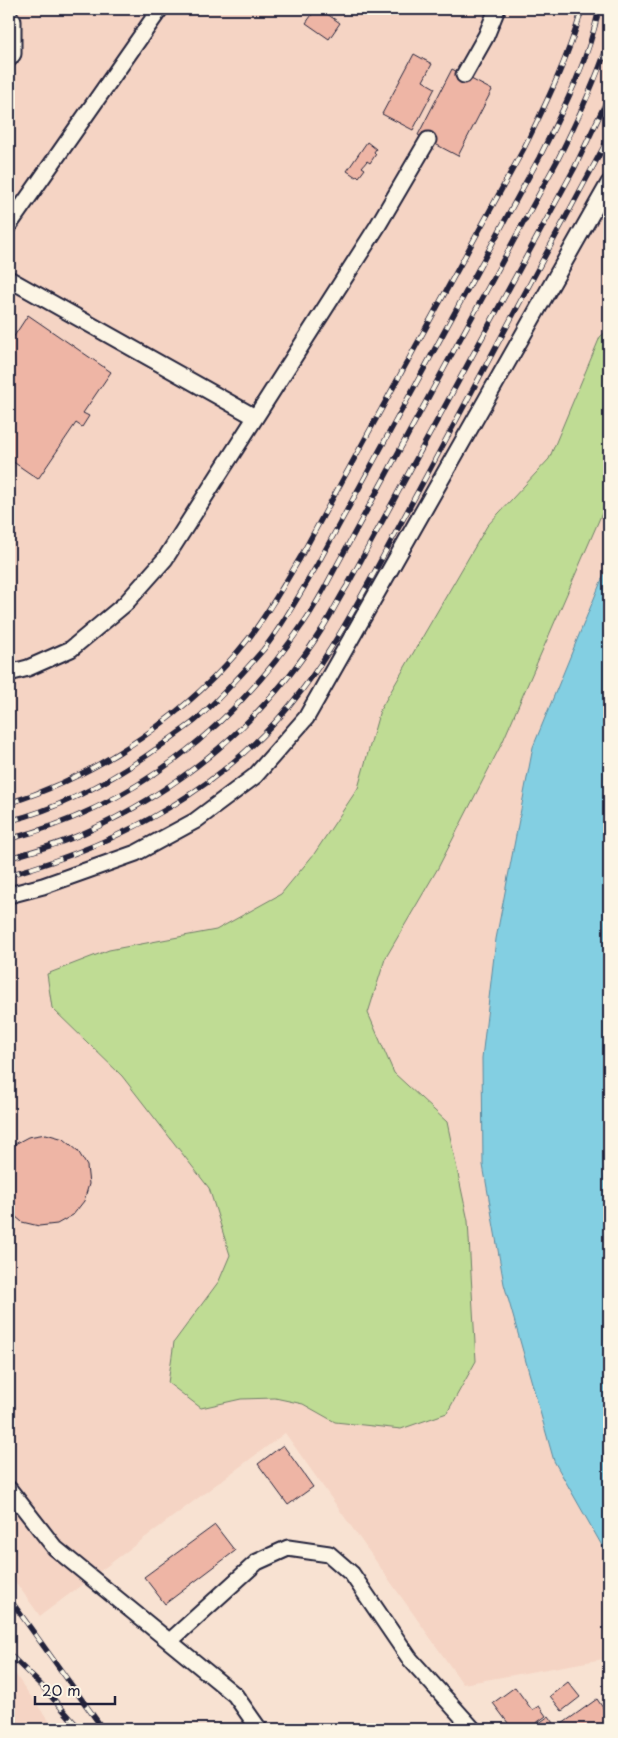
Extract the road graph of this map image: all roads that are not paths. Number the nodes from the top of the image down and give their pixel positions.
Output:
1 (160, 9) edge
2 (497, 9) edge
3 (9, 16) edge
4 (9, 59) edge
5 (464, 75) dead end
6 (428, 140) dead end
7 (609, 183) edge
8 (9, 225) edge
9 (9, 279) edge
10 (255, 417) junction
11 (9, 673) edge
12 (9, 895) edge
13 (9, 1489) edge
14 (170, 1641) junction
15 (259, 1729) edge
16 (473, 1729) edge

1 - 8 lane
2 - 5 lane
3 - 4 lane
6 - 10 lane
7 - 12 lane
9 - 10 lane
10 - 11 lane
13 - 14 lane
14 - 15 lane
14 - 16 lane

